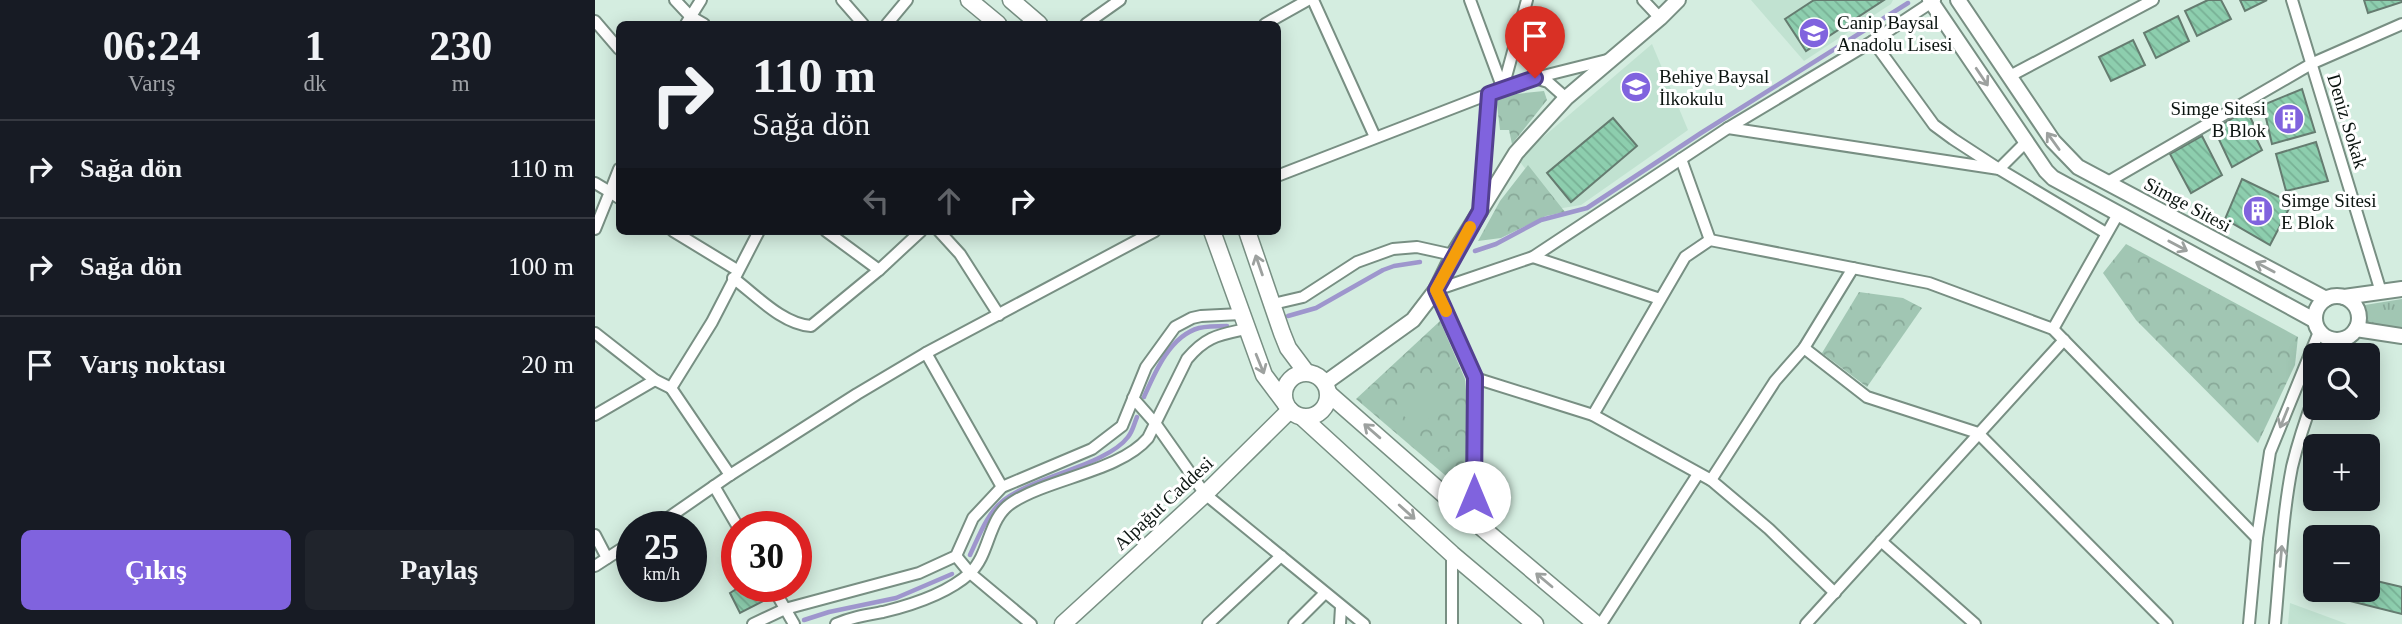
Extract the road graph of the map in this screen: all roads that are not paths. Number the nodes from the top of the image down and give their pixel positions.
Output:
1 (675, 0) edge
2 (701, 0) edge
3 (842, 0) edge
4 (907, 0) edge
5 (969, 0) edge
6 (1011, 0) edge
7 (1120, 0) edge
8 (1310, 0) edge
9 (1470, 0) edge
10 (1527, 0) edge
11 (1643, 0) edge
12 (1678, 0) edge
13 (1958, 0) edge
14 (2153, 0) edge
15 (2292, 0) edge
16 (1932, 1) edge
17 (1660, 18) junction
18 (688, 20) edge
19 (595, 21) edge
20 (860, 21) edge
21 (890, 21) edge
22 (994, 21) edge
23 (1036, 21) edge
24 (1090, 21) edge
25 (1271, 21) edge
26 (2402, 24) edge
27 (1874, 41) junction
28 (616, 46) edge
29 (1612, 59) junction
30 (2313, 64) junction
31 (2010, 76) junction
32 (1535, 78) junction
33 (1503, 89) junction
34 (1489, 94) junction
35 (1566, 98) junction
36 (1728, 128) junction
37 (1374, 138) junction
38 (2026, 142) junction
39 (1681, 159) junction
40 (1999, 169) junction
41 (1281, 174) edge
42 (595, 183) edge
43 (2106, 183) junction
44 (615, 195) edge
45 (1480, 211) junction
46 (2118, 214) junction
47 (595, 229) edge
48 (2106, 233) junction
49 (679, 235) edge
50 (757, 235) edge
51 (831, 235) edge
52 (917, 235) edge
53 (943, 235) edge
54 (1148, 235) edge
55 (1213, 235) edge
56 (1248, 235) edge
57 (1710, 240) junction
58 (1454, 255) junction
59 (1533, 257) junction
60 (1853, 268) junction
61 (879, 270) junction
62 (735, 274) junction
63 (2402, 289) edge
64 (1436, 290) junction
65 (2381, 292) junction
66 (2344, 297) junction
67 (1660, 299) junction
68 (2326, 299) junction
69 (1273, 304) junction
70 (999, 315) junction
71 (1244, 322) junction
72 (2317, 326) junction
73 (2053, 329) junction
74 (2356, 329) junction
75 (595, 333) edge
76 (2402, 336) edge
77 (2064, 340) junction
78 (2335, 341) joint
79 (1804, 348) junction
80 (926, 353) junction
81 (1306, 372) junction
82 (1475, 377) junction
83 (655, 380) junction
84 (671, 388) junction
85 (1327, 388) junction
86 (1133, 398) junction
87 (1292, 410) junction
88 (595, 415) edge
89 (1593, 415) junction
90 (2305, 420) edge
91 (1155, 423) junction
92 (1978, 433) junction
93 (1698, 474) junction
94 (730, 475) junction
95 (1711, 480) junction
96 (714, 486) junction
97 (1002, 487) junction
98 (1205, 494) junction
99 (678, 511) edge
100 (729, 511) edge
101 (1474, 521) junction
102 (595, 536) edge
103 (2257, 538) junction
104 (1881, 541) junction
105 (616, 552) edge
106 (1452, 554) junction
107 (956, 556) junction
108 (1281, 556) junction
109 (607, 558) junction
110 (595, 566) edge
111 (970, 573) junction
112 (1325, 593) junction
113 (1835, 593) junction
114 (781, 602) edge
115 (1341, 607) junction
116 (785, 609) junction
117 (753, 624) edge
118 (794, 624) edge
119 (836, 624) edge
120 (1031, 624) edge
121 (1063, 624) edge
122 (1208, 624) edge
123 (1294, 624) edge
124 (1340, 624) edge
125 (1364, 624) edge
126 (1452, 624) edge
127 (1535, 624) edge
128 (1596, 624) edge
129 (1601, 624) edge
130 (1806, 624) edge
131 (1975, 624) edge
132 (2167, 624) edge
133 (2249, 624) edge
134 (2274, 624) edge

1 - 18 street
2 - 18 street
3 - 20 street
4 - 21 street
5 - 22 main road
6 - 23 main road
7 - 24 street
8 - 25 street
8 - 37 street
9 - 33 street
10 - 33 street
11 - 17 street
12 - 17 main road
13 - 31 main road, Simge Sitesi
14 - 31 street
15 - 30 street, Deniz Sokak
16 - 27 street
16 -> 38 main road
17 - 29 main road
19 - 28 street
26 - 30 street
27 - 36 street
27 - 40 street
29 - 32 street
29 - 35 main road
30 - 43 street
30 - 65 street, Deniz Sokak
43 -> 31 main road, Simge Sitesi
32 - 33 street
32 - 35 street
33 - 34 street
34 - 37 street
34 - 45 street
35 - 45 main road
36 - 39 street
36 - 40 street
37 - 41 street
38 - 40 street
38 - 46 main road
39 - 57 street
39 - 59 street
40 - 48 street
42 - 44 street
68 -> 43 main road, Simge Sitesi
44 - 47 street
45 - 58 main road
46 - 48 street
46 -> 72 main road
48 - 73 street
49 - 62 street
50 - 62 street
51 - 61 street
52 - 61 street
53 - 70 street
54 - 70 street
55 - 71 main road
69 -> 56 main road
57 - 60 street
57 - 67 street
58 - 64 main road
58 - 69 street
59 - 64 street
59 - 67 street
60 - 73 street
60 - 79 street
61 - 62 street
62 - 84 street
63 - 65 main road
64 - 82 street
64 - 85 main road
65 - 66 main road
66 - 68 main road
66 - 74 main road
67 - 89 street
68 - 72 main road
69 - 81 main road
70 - 80 street
71 - 86 street
71 -> 87 main road
71 - 91 street
72 - 78 main road
72 -> 103 street
73 - 77 street
74 - 76 main road
74 - 78 main road
75 - 83 street
77 - 92 street
77 - 103 street
79 - 92 street
79 - 95 street
80 - 94 street
80 - 97 street
81 - 85 main road
81 - 87 main road
82 - 89 street
82 - 101 street
83 - 84 street
83 - 88 street
84 - 94 street
85 - 87 main road
101 -> 85 main road
86 - 91 street
86 - 97 street
87 - 98 main road, Alpağut Caddesi
87 -> 106 main road
89 - 93 street
134 -> 90 street
91 - 98 street
91 - 111 street
92 - 104 street
92 - 132 street
93 - 95 street
93 - 129 street
94 - 96 street
95 - 113 street
96 - 99 street
96 - 100 street
97 - 107 street
98 - 108 street
98 - 121 main road, Alpağut Caddesi
128 -> 101 main road
102 - 109 street
103 - 133 street
104 - 113 street
104 - 131 street
105 - 109 street
106 - 126 street
106 - 127 main road
107 - 111 street
107 - 116 street
108 - 112 street
108 - 122 street
109 - 110 street
111 - 119 street
111 - 120 street
112 - 115 street
112 - 123 street
113 - 130 street
114 - 116 street
115 - 124 street
115 - 125 street
116 - 117 street
116 - 118 street

